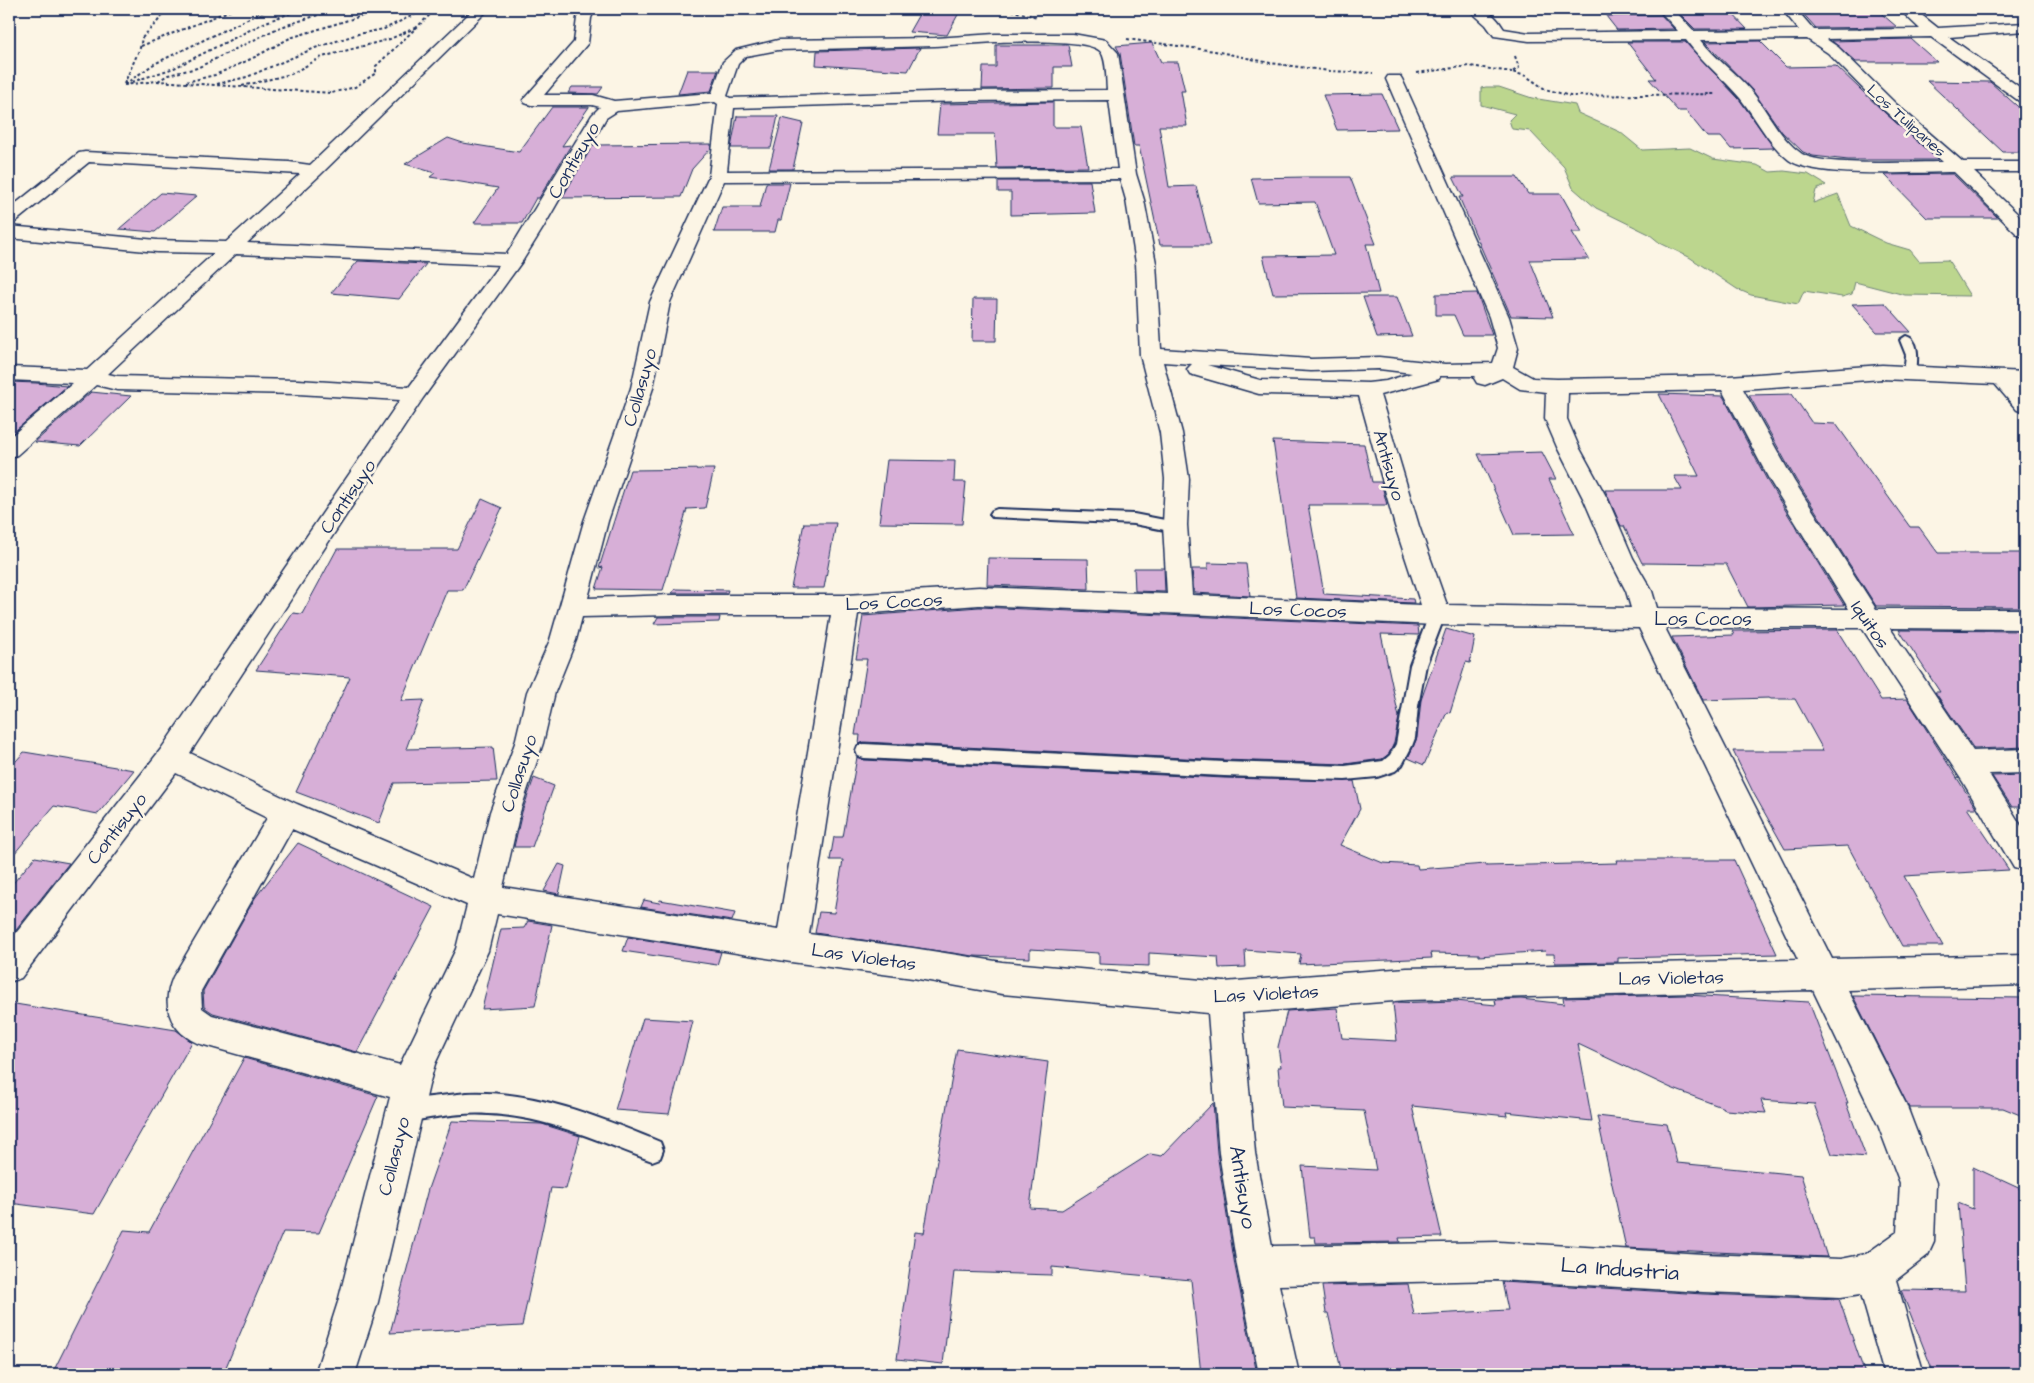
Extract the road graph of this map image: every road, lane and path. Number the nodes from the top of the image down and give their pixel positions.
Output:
1 (169, 9) edge
2 (234, 9) edge
3 (268, 9) edge
4 (302, 9) edge
5 (336, 9) edge
6 (357, 9) edge
7 (384, 9) edge
8 (426, 9) edge
9 (436, 9) edge
10 (482, 9) edge
11 (588, 9) edge
12 (1006, 9) edge
13 (1475, 9) edge
14 (1665, 9) edge
15 (1789, 9) edge
16 (1906, 9) edge
17 (327, 12) junction
18 (1037, 17) dead end
19 (418, 26) junction
20 (2025, 27) edge
21 (1499, 33) junction
22 (1934, 33) junction
23 (1810, 34) junction
24 (1690, 35) junction
25 (1125, 39) dead end
26 (141, 46) junction
27 (1512, 72) junction
28 (1376, 73) dead end
29 (1415, 73) dead end
30 (1394, 79) dead end
31 (157, 81) junction
32 (183, 83) junction
33 (124, 85) junction
34 (211, 85) junction
35 (236, 87) junction
36 (1745, 94) junction
37 (1116, 95) junction
38 (2025, 98) edge
39 (722, 100) junction
40 (613, 106) junction
41 (1959, 167) junction
42 (2025, 167) edge
43 (314, 172) junction
44 (1127, 174) junction
45 (718, 176) junction
46 (9, 218) edge
47 (2025, 231) edge
48 (9, 232) edge
49 (231, 248) junction
50 (513, 260) junction
51 (1906, 340) dead end
52 (1151, 355) junction
53 (1502, 369) junction
54 (1444, 370) junction
55 (9, 373) edge
56 (1910, 374) junction
57 (92, 377) junction
58 (2002, 379) junction
59 (2025, 379) edge
60 (1403, 382) junction
61 (1729, 383) junction
62 (1557, 386) junction
63 (1368, 390) junction
64 (415, 394) junction
65 (2025, 405) edge
66 (9, 450) edge
67 (997, 514) dead end
68 (1175, 527) junction
69 (846, 605) junction
70 (1180, 605) junction
71 (572, 608) junction
72 (1437, 615) junction
73 (1647, 618) junction
74 (1867, 618) junction
75 (2025, 619) edge
76 (864, 751) dead end
77 (171, 757) junction
78 (2025, 761) edge
79 (1966, 763) junction
80 (286, 813) junction
81 (2025, 858) edge
82 (484, 898) junction
83 (791, 947) junction
84 (9, 967) edge
85 (2025, 970) edge
86 (1823, 974) junction
87 (1224, 998) junction
88 (408, 1098) junction
89 (652, 1150) dead end
90 (1256, 1266) junction
91 (1874, 1272) junction
92 (335, 1374) edge
93 (1279, 1374) edge
94 (1904, 1374) edge

1 - 26 path
2 - 26 path
3 - 33 path
4 - 33 path
5 - 17 path
6 - 17 path
7 - 32 path
8 - 34 path
9 - 19 path
10 - 43 street
11 - 40 street
12 - 18 path
13 - 21 street
14 - 24 street
15 - 23 street, Los Tulipanes
16 - 22 street
17 - 31 path
19 - 35 path
19 - 35 path
20 - 22 street
21 - 24 street
21 - 27 path
22 - 23 street
22 - 38 street
23 - 24 street
23 - 41 street, Los Tulipanes
24 - 36 street
25 - 28 path
26 - 33 path
27 - 29 path
27 - 36 path
30 - 53 street
31 - 32 path
31 - 33 path
32 - 34 path
34 - 35 path
36 - 41 street
37 - 39 street, Contisuyo
37 - 39 street, Collasuyo
37 - 44 street, Collasuyo
39 - 40 street, Contisuyo
39 - 45 street, Collasuyo
40 - 50 street, Contisuyo
41 - 42 street
41 - 47 street, Los Tulipanes
43 - 46 street
43 - 49 street
44 - 45 street
44 - 52 street, Collasuyo
45 - 71 street, Collasuyo
48 - 49 street
49 - 50 street
49 - 57 street
50 - 64 street, Contisuyo
51 - 56 lane
52 - 54 street
52 - 63 street
52 - 68 street, Collasuyo
53 - 54 street
53 - 60 street
53 - 62 street
54 - 60 street
55 - 57 street
56 - 58 street
56 - 61 street
57 - 64 street
57 - 66 street
58 - 59 street
58 - 65 street
60 - 63 street
61 - 62 street
61 - 74 street, Iquitos
62 - 73 street
63 - 72 street, Antisuyo
64 - 77 street, Contisuyo
67 - 68 lane
68 - 70 street, Collasuyo
69 - 70 street, Los Cocos
69 - 71 street, Los Cocos
69 - 83 street
70 - 72 street, Los Cocos
71 - 82 street, Collasuyo
72 - 73 street, Los Cocos
72 - 76 lane
73 - 74 street, Los Cocos
73 - 86 street
74 - 75 street, Los Cocos
74 - 79 street, Iquitos
77 - 80 street, Las Violetas
77 - 84 street, Contisuyo
78 - 79 street
79 - 81 street, Iquitos
80 - 82 street, Las Violetas
80 - 88 street
82 - 83 street, Las Violetas
82 - 88 street, Collasuyo
83 - 87 street, Las Violetas
85 - 86 street, Las Violetas
86 - 87 street, Las Violetas
86 - 91 street, La Industria
87 - 90 street, Antisuyo
88 - 89 lane
88 - 92 street, Collasuyo
90 - 91 street, La Industria
90 - 93 street, Antisuyo
91 - 94 street

